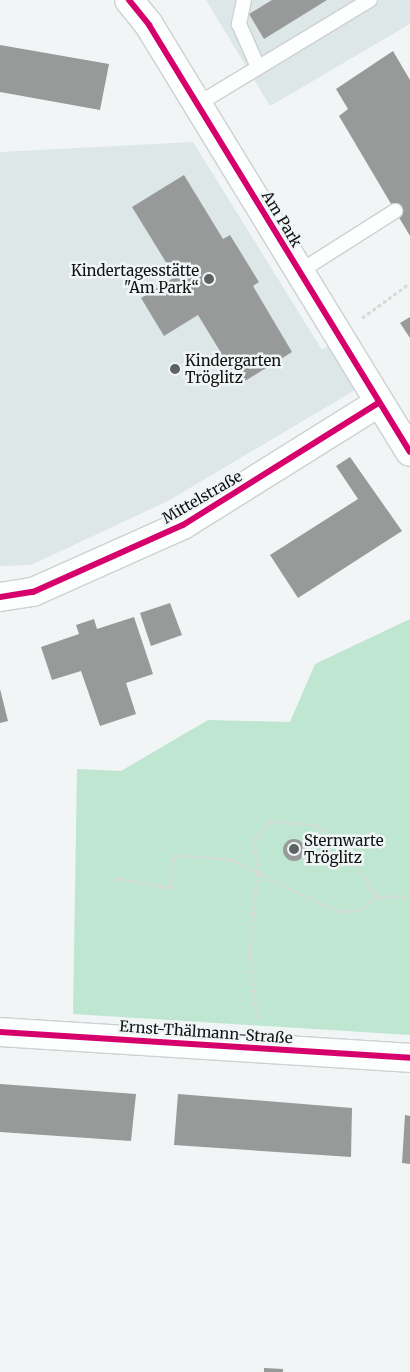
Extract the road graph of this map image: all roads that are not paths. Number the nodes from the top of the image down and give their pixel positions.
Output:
1 (129, 0) edge
2 (244, 0) edge
3 (370, 0) edge
4 (258, 67) junction
5 (198, 104) junction
6 (395, 212) dead end
7 (299, 272) junction
8 (378, 403) junction
9 (410, 452) edge
10 (0, 598) edge
11 (0, 1032) edge
12 (410, 1058) edge

1 - 5 street, Am Park
2 - 4 lane
3 - 4 lane
4 - 5 lane
5 - 7 street, Am Park
6 - 7 lane
7 - 8 street, Am Park
8 - 9 street, Am Park
8 - 10 street, Mittelstraße
11 - 12 street, Ernst-Thälmann-Straße

